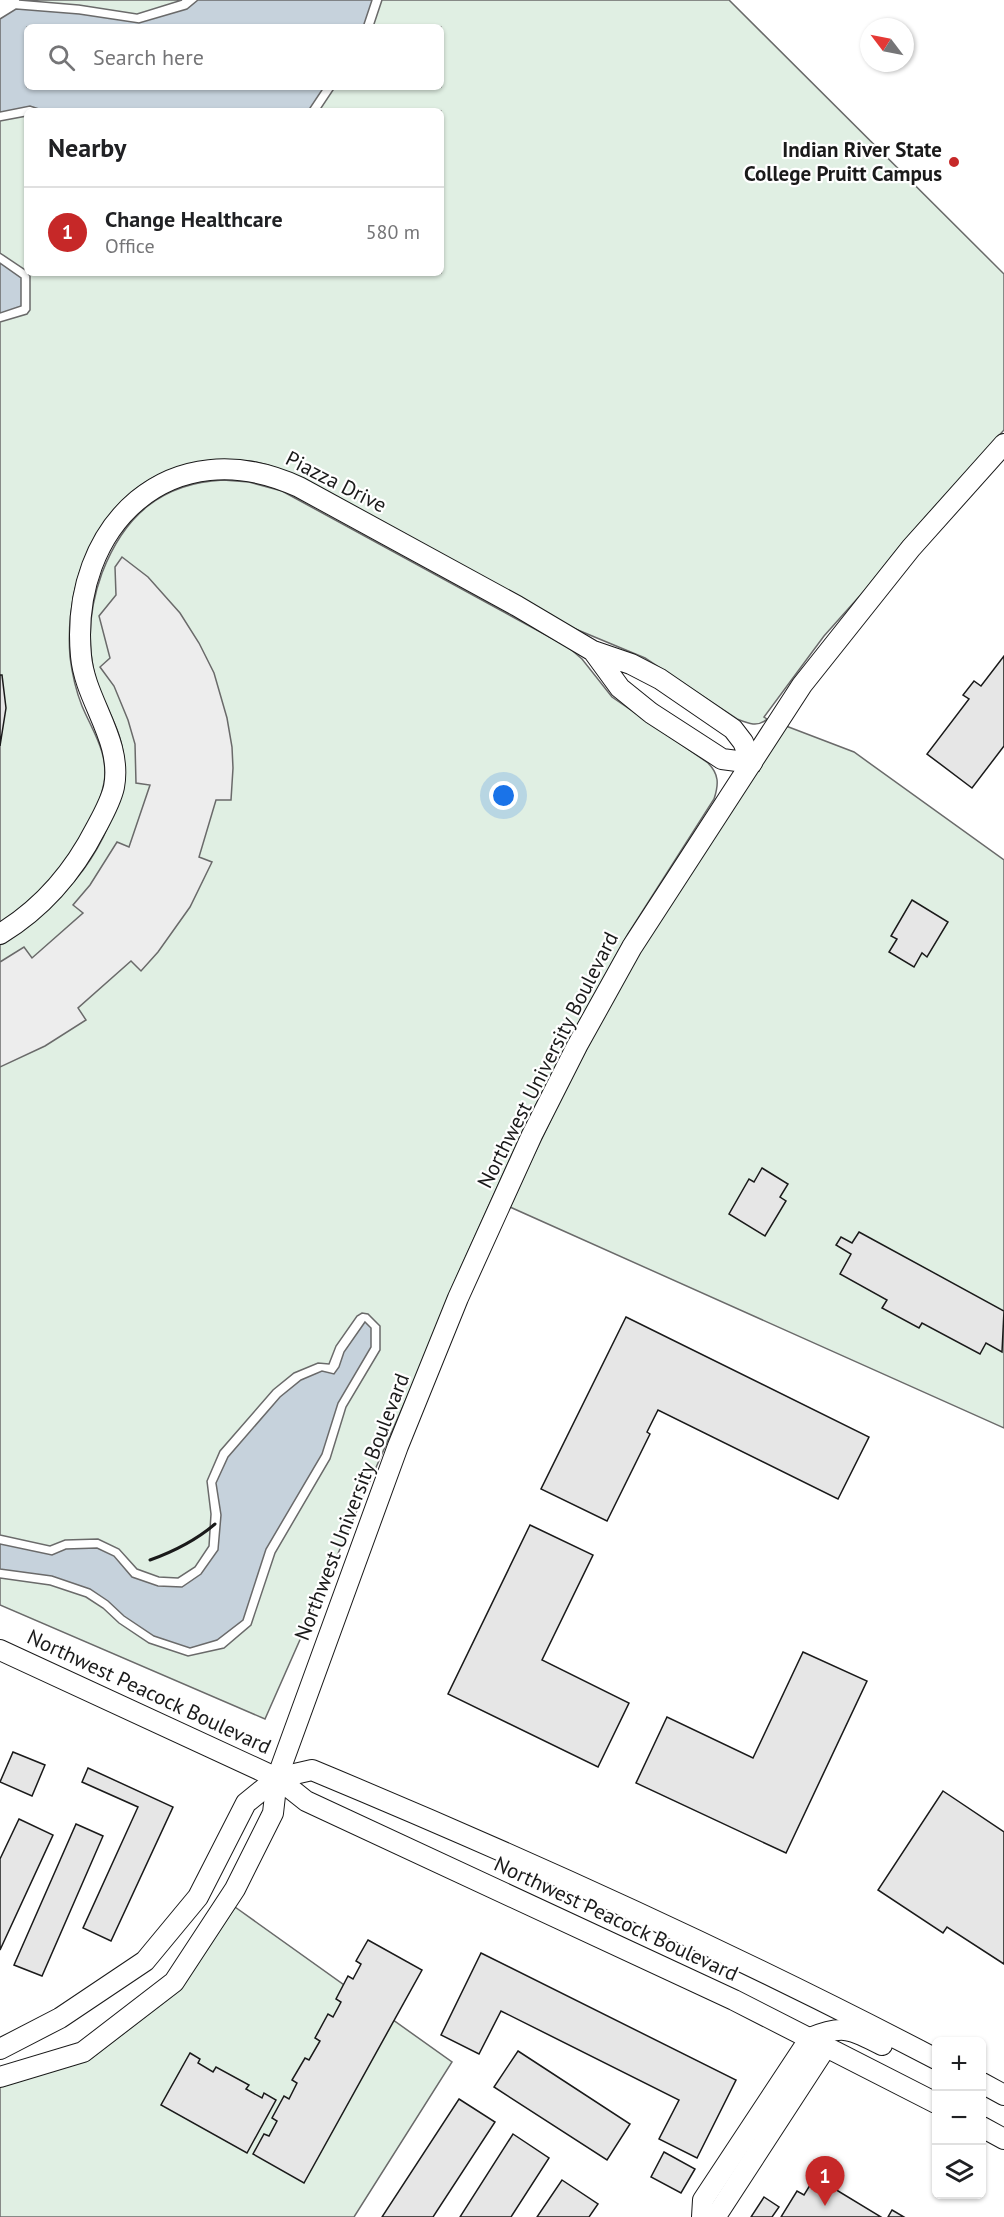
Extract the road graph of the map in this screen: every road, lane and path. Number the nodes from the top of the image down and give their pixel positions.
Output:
1 (1004, 444) edge
2 (593, 651) junction
3 (752, 763) junction
4 (0, 934) edge
5 (0, 1650) edge
6 (277, 1778) junction
7 (818, 2042) junction
8 (0, 2049) edge
9 (932, 2057) edge
10 (932, 2071) edge
11 (0, 2077) edge
12 (932, 2101) edge
13 (986, 2130) edge
14 (1004, 2139) edge
15 (702, 2217) edge
16 (712, 2217) edge

1 - 3 street, Northwest University Boulevard
2 - 3 street, Piazza Drive
2 - 3 street, Piazza Drive
2 - 4 street, Piazza Drive
3 - 6 street, Northwest University Boulevard
5 - 6 street, Northwest Peacock Boulevard
6 - 7 street, Northwest Peacock Boulevard
6 - 8 street
6 - 9 street, Northwest Peacock Boulevard
6 - 11 street, Northwest University Boulevard
7 - 10 street
7 - 12 street, Northwest Peacock Boulevard
7 - 15 street
7 - 16 street
13 - 14 street

